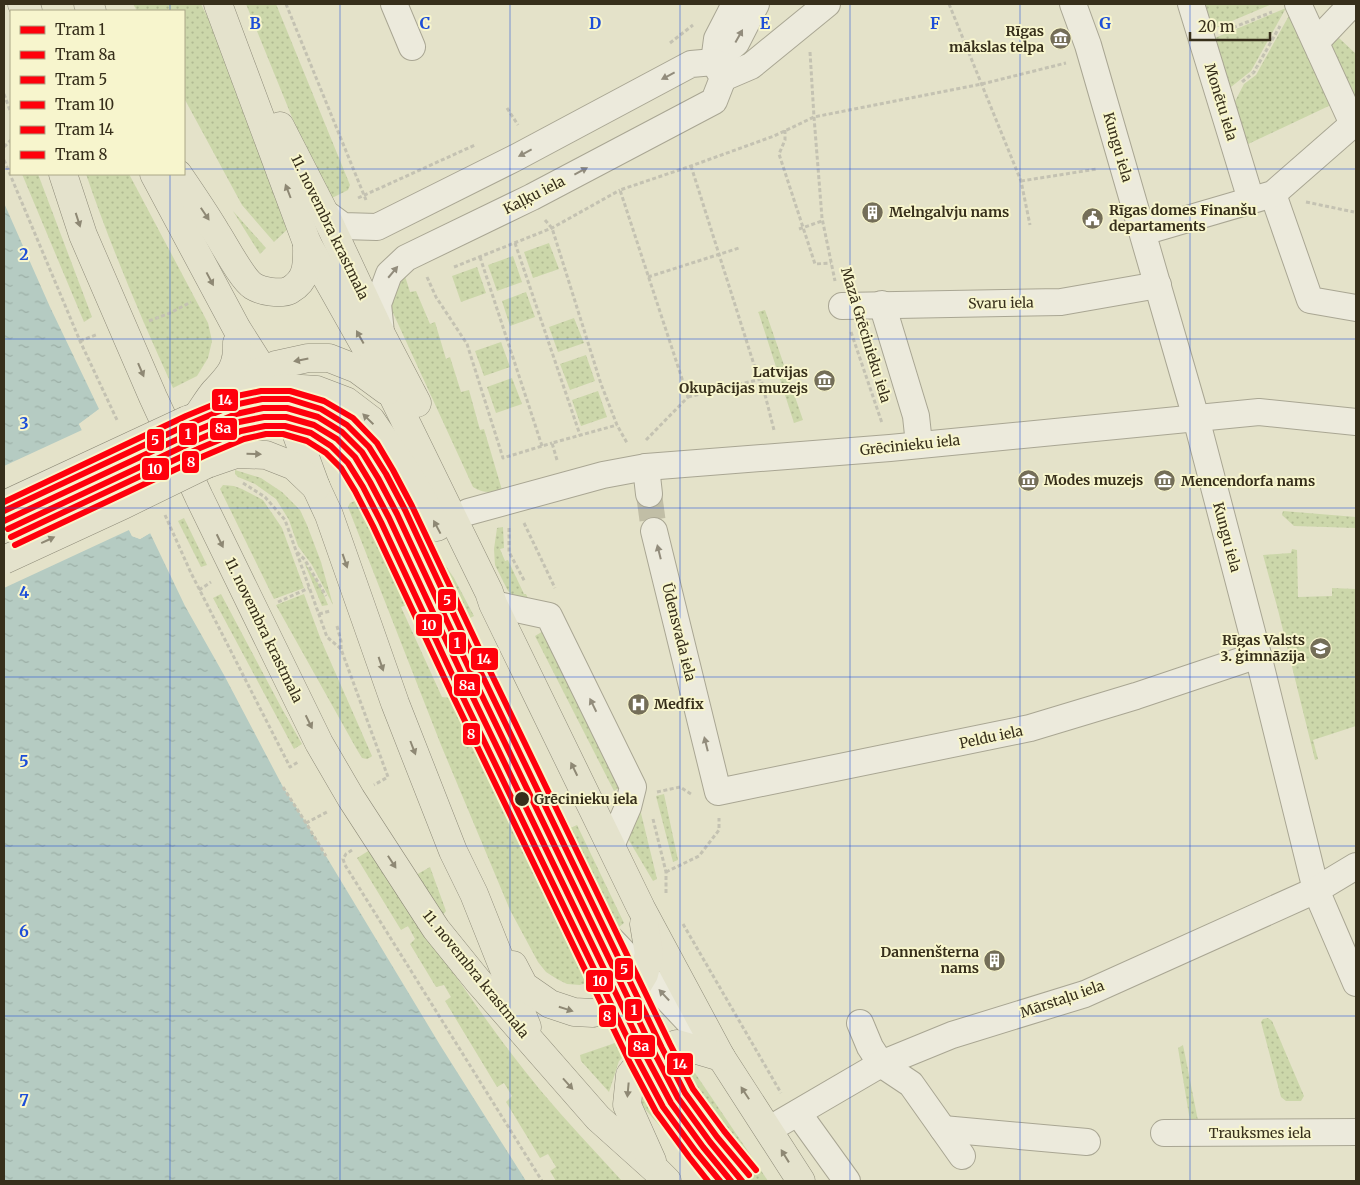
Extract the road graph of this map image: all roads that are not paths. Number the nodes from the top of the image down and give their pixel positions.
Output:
1 (218, 4) edge
2 (394, 4) edge
3 (735, 4) edge
4 (756, 4) edge
5 (1073, 4) edge
6 (1191, 4) edge
7 (1352, 4) edge
8 (818, 11) edge
9 (1286, 12) edge
10 (1316, 42) junction
11 (412, 47) dead end
12 (719, 70) junction
13 (63, 175) edge
14 (155, 175) edge
15 (179, 175) edge
16 (1262, 197) junction
17 (324, 212) junction
18 (1143, 232) junction
19 (307, 243) junction
20 (1158, 285) junction
21 (882, 304) junction
22 (842, 306) road end
23 (1356, 308) edge
24 (237, 329) junction
25 (381, 334) junction
26 (269, 380) junction
27 (214, 393) junction
28 (392, 394) junction
29 (290, 416) junction
30 (192, 418) junction
31 (1196, 418) junction
32 (1356, 422) edge
33 (919, 444) junction
34 (640, 461) junction
35 (316, 487) junction
36 (650, 494) tunnel mouth
37 (4, 505) edge
38 (468, 512) junction
39 (654, 531) tunnel mouth
40 (4, 560) edge
41 (491, 598) junction
42 (1258, 655) junction
43 (718, 792) joint
44 (611, 846) junction
45 (1356, 866) edge
46 (1316, 890) junction
47 (474, 894) junction
48 (641, 908) junction
49 (644, 974) junction
50 (1356, 983) edge
51 (860, 1023) dead end
52 (535, 1047) junction
53 (721, 1057) junction
54 (881, 1064) junction
55 (798, 1113) junction
56 (943, 1129) junction
57 (768, 1130) junction
58 (1356, 1132) edge
59 (1164, 1133) dead end
60 (1087, 1142) dead end
61 (962, 1156) dead end
62 (662, 1176) edge
63 (801, 1181) edge
64 (847, 1181) edge

1 - 17 main road, 11. novembra krastmala
19 -> 1 main road, 11. novembra krastmala
2 - 11 street
3 - 12 street
12 -> 4 street
5 - 18 street, Kungu iela
6 - 16 street, Monētu iela
7 - 10 street
8 - 12 street
9 - 10 street
10 - 16 street
12 -> 17 street
25 -> 12 street, Kaļķu iela
13 -> 52 main road, 11. novembra krastmala
14 -> 24 main road, 11. novembra krastmala
15 -> 19 main road
16 - 18 street
16 - 23 street, Monētu iela
17 - 25 main road, 11. novembra krastmala
18 - 20 street, Kungu iela
28 -> 19 main road, 11. novembra krastmala
20 - 21 street, Svaru iela
20 - 31 street, Kungu iela
21 - 22 street, Svaru iela
21 - 33 street
24 - 26 main road, 11. novembra krastmala
24 - 27 main road, 11. novembra krastmala
25 - 38 main road, 11. novembra krastmala
26 - 27 main road
28 -> 26 main road
26 - 29 main road, 11. novembra krastmala
26 - 30 main road, 11. novembra krastmala
41 -> 26 main road, 11. novembra krastmala
27 - 30 main road, 11. novembra krastmala
28 - 41 main road, 11. novembra krastmala
29 - 30 street
29 - 35 main road, 11. novembra krastmala
29 - 49 street
30 - 37 main road, bridge
31 - 32 street, Grēcinieku iela
31 - 33 street, Grēcinieku iela
31 - 42 street, Kungu iela
33 - 34 street, Grēcinieku iela
34 - 36 street
34 - 38 street, Grēcinieku iela
40 -> 35 main road, 11. novembra krastmala, bridge
35 -> 47 main road, 11. novembra krastmala
38 - 41 main road, 11. novembra krastmala
43 -> 39 street, Ūdensvada iela
44 -> 41 main road, 11. novembra krastmala
44 -> 41 street
42 - 43 street, Peldu iela
42 - 46 street, Kungu iela
44 - 48 main road, 11. novembra krastmala
45 - 46 street, Mārstaļu iela
46 - 50 street, Kungu iela
46 - 54 street, Mārstaļu iela
47 -> 49 main road
47 - 52 main road, 11. novembra krastmala
48 - 49 main road
48 - 53 main road, 11. novembra krastmala
53 -> 49 street
51 - 54 street
52 -> 62 main road, 11. novembra krastmala
57 -> 53 main road, 11. novembra krastmala
53 -> 62 main road
54 - 55 street, Mārstaļu iela
54 - 56 street
55 - 57 street, Mārstaļu iela
55 - 64 street
56 - 60 street
56 - 61 street
63 -> 57 main road, 11. novembra krastmala
58 - 59 street, Trauksmes iela

